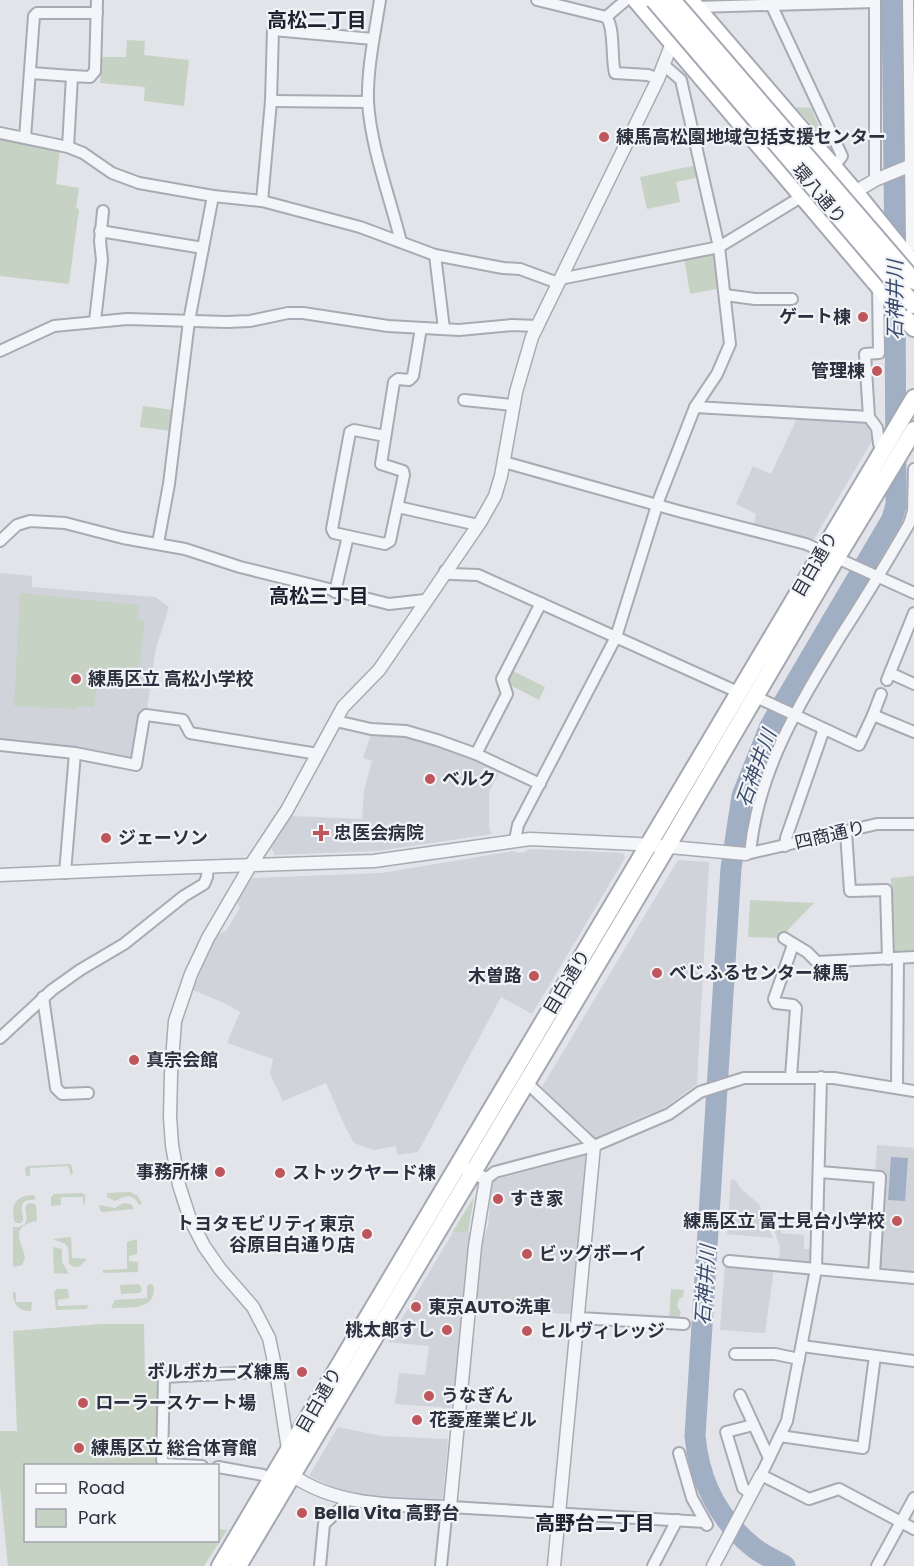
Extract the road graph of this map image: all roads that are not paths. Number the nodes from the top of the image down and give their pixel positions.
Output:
1 (97, 0) edge
2 (380, 0) edge
3 (537, 0) edge
4 (626, 0) edge
5 (636, 0) edge
6 (654, 0) edge
7 (674, 0) edge
8 (875, 1) edge
9 (770, 2) edge
10 (808, 2) edge
11 (910, 2) edge
12 (693, 3) edge
13 (97, 13) junction
14 (606, 17) junction
15 (373, 39) junction
16 (672, 43) junction
17 (664, 66) junction
18 (31, 73) junction
19 (72, 76) junction
20 (658, 79) junction
21 (271, 101) junction
22 (368, 102) junction
23 (0, 133) edge
24 (25, 138) junction
25 (68, 147) junction
26 (910, 165) edge
27 (834, 169) junction
28 (880, 178) junction
29 (855, 192) junction
30 (213, 196) junction
31 (803, 197) junction
32 (262, 201) junction
33 (103, 210) dead end
34 (876, 219) junction
35 (100, 231) junction
36 (401, 242) junction
37 (719, 247) junction
38 (203, 248) junction
39 (846, 249) junction
40 (435, 255) junction
41 (911, 262) edge
42 (559, 281) junction
43 (914, 281) edge
44 (878, 291) junction
45 (725, 295) junction
46 (792, 299) dead end
47 (914, 305) edge
48 (95, 321) junction
49 (189, 321) junction
50 (537, 326) junction
51 (421, 328) junction
52 (914, 328) edge
53 (444, 329) junction
54 (0, 351) edge
55 (464, 400) dead end
56 (912, 401) edge
57 (513, 405) junction
58 (695, 407) junction
59 (868, 417) junction
60 (912, 434) edge
61 (385, 436) junction
62 (882, 450) junction
63 (504, 462) junction
64 (914, 468) edge
65 (657, 504) junction
66 (398, 507) junction
67 (478, 525) junction
68 (348, 536) junction
69 (0, 541) edge
70 (158, 543) junction
71 (837, 557) junction
72 (445, 571) junction
73 (878, 576) junction
74 (335, 592) junction
75 (914, 593) edge
76 (425, 600) junction
77 (541, 603) junction
78 (914, 613) edge
79 (616, 637) junction
80 (914, 684) edge
81 (881, 694) dead end
82 (754, 697) junction
83 (793, 714) junction
84 (873, 715) junction
85 (336, 721) junction
86 (824, 729) junction
87 (914, 732) edge
88 (0, 745) edge
89 (75, 753) junction
90 (318, 754) junction
91 (476, 754) junction
92 (540, 784) junction
93 (914, 824) edge
94 (846, 832) junction
95 (515, 840) junction
96 (649, 845) junction
97 (667, 846) junction
98 (785, 846) junction
99 (748, 854) junction
100 (208, 866) junction
101 (250, 866) junction
102 (64, 873) junction
103 (0, 875) edge
104 (914, 957) edge
105 (893, 959) junction
106 (43, 997) junction
107 (0, 1038) edge
108 (791, 1077) junction
109 (821, 1077) junction
110 (526, 1082) junction
111 (897, 1088) junction
112 (914, 1091) edge
113 (88, 1093) dead end
114 (594, 1146) junction
115 (472, 1172) junction
116 (820, 1172) junction
117 (729, 1261) dead end
118 (816, 1269) junction
119 (874, 1274) junction
120 (914, 1278) edge
121 (579, 1318) junction
122 (684, 1324) dead end
123 (802, 1346) junction
124 (735, 1354) dead end
125 (875, 1356) junction
126 (799, 1359) junction
127 (914, 1361) edge
128 (276, 1371) junction
129 (740, 1395) dead end
130 (753, 1425) junction
131 (780, 1436) junction
132 (288, 1453) junction
133 (679, 1453) dead end
134 (769, 1458) junction
135 (165, 1464) edge
136 (219, 1467) edge
137 (292, 1475) junction
138 (761, 1475) junction
139 (272, 1480) junction
140 (751, 1494) junction
141 (914, 1498) edge
142 (347, 1500) junction
143 (448, 1507) junction
144 (559, 1513) junction
145 (677, 1520) junction
146 (901, 1522) junction
147 (914, 1528) edge
148 (220, 1566) edge
149 (238, 1566) edge
150 (320, 1566) edge
151 (441, 1566) edge
152 (554, 1566) edge
153 (653, 1566) edge
154 (713, 1566) edge
155 (877, 1566) edge

1 - 13 street
2 - 15 street
3 - 14 street
4 - 14 street
5 - 16 main road
6 - 47 main road, 環八通り, bridge
7 - 16 street
7 - 43 main road, 環八通り, bridge
8 - 10 street
8 - 28 street
9 - 10 street
9 - 12 street
9 - 27 street
11 - 26 street
12 - 27 main road
13 - 18 street
13 - 19 street
14 - 20 street
15 - 21 street
15 - 22 street
16 - 17 street
16 - 31 main road
17 - 20 street
17 - 37 street
18 - 19 street
18 - 24 street
19 - 25 street
20 - 42 street
21 - 22 street
21 - 32 street
22 - 36 street
23 - 24 street
24 - 25 street
25 - 30 street
26 - 28 street
26 - 41 street
27 - 29 main road
27 - 31 street
28 - 29 street
29 - 34 main road
30 - 32 street
30 - 38 street
31 - 37 street
31 - 39 main road
32 - 36 street
33 - 35 street
34 - 39 main road
34 - 41 main road
35 - 38 street
35 - 48 street
36 - 40 street
37 - 42 street
37 - 45 street
38 - 49 street
39 - 44 main road
40 - 42 street
40 - 53 street
42 - 50 street
44 - 52 main road
44 - 59 street
45 - 46 street
45 - 58 street
48 - 49 street
48 - 54 street
49 - 51 street
49 - 70 street
50 - 53 street
50 - 57 street
51 - 53 street
51 - 61 street
55 - 57 street
56 - 62 main road, 目白通り
57 - 63 street
58 - 59 street
58 - 65 street
59 - 62 street
60 - 71 main road, 目白通り
61 - 66 street
61 - 68 street
62 - 71 main road, 目白通り
63 - 65 street
63 - 67 street
64 - 73 street
65 - 71 street
65 - 79 street
66 - 67 street
66 - 68 street
67 - 72 street
68 - 74 street
69 - 70 street
70 - 74 street
71 - 73 street
71 - 82 main road, 目白通り
72 - 76 street
72 - 77 street
73 - 75 street
73 - 83 street
74 - 76 street
76 - 85 street
77 - 79 street
77 - 91 street
78 - 80 street
79 - 82 street
79 - 92 street
81 - 84 street
82 - 83 street
82 - 96 main road, 目白通り
82 - 97 main road, 目白通り
83 - 86 street
83 - 99 street
84 - 86 street
84 - 87 street
85 - 90 street
85 - 91 street
86 - 98 street
88 - 89 street
89 - 90 street
89 - 102 street
90 - 101 street
91 - 92 street
92 - 95 street
93 - 94 street, 四商通り
94 - 98 street, 四商通り
94 - 105 street
95 - 96 street
95 - 101 street
96 - 97 street
96 - 115 main road, 目白通り
97 - 99 street
97 - 110 main road, 目白通り
98 - 99 street, 四商通り
100 - 101 street
100 - 102 street
100 - 106 street
101 - 128 street
102 - 103 street
104 - 105 street
105 - 108 street
105 - 111 street
106 - 107 street
106 - 113 street
108 - 109 street
108 - 114 street
109 - 111 street
109 - 116 street
110 - 114 street
110 - 115 main road, 目白通り
111 - 112 street
114 - 115 street
114 - 121 street
115 - 132 main road, 目白通り
115 - 137 main road, 目白通り
115 - 143 street
116 - 118 street
116 - 119 street
117 - 118 street
118 - 119 street
118 - 123 street
119 - 120 street
121 - 122 street
121 - 144 street
123 - 125 street
123 - 126 street
124 - 126 street
125 - 127 street
125 - 131 street
126 - 131 street
128 - 132 street
128 - 135 street
129 - 130 street
130 - 134 street
130 - 140 street
131 - 134 street
132 - 137 street
132 - 139 main road, 目白通り
133 - 145 street
134 - 138 street
136 - 139 street
137 - 142 street
137 - 149 main road, 目白通り
138 - 140 street
138 - 146 street
139 - 148 main road, 目白通り
140 - 154 street
141 - 146 street
142 - 143 street
142 - 150 street
143 - 144 street
143 - 151 street
144 - 145 street
144 - 152 street
145 - 153 street
146 - 147 street
146 - 155 street

